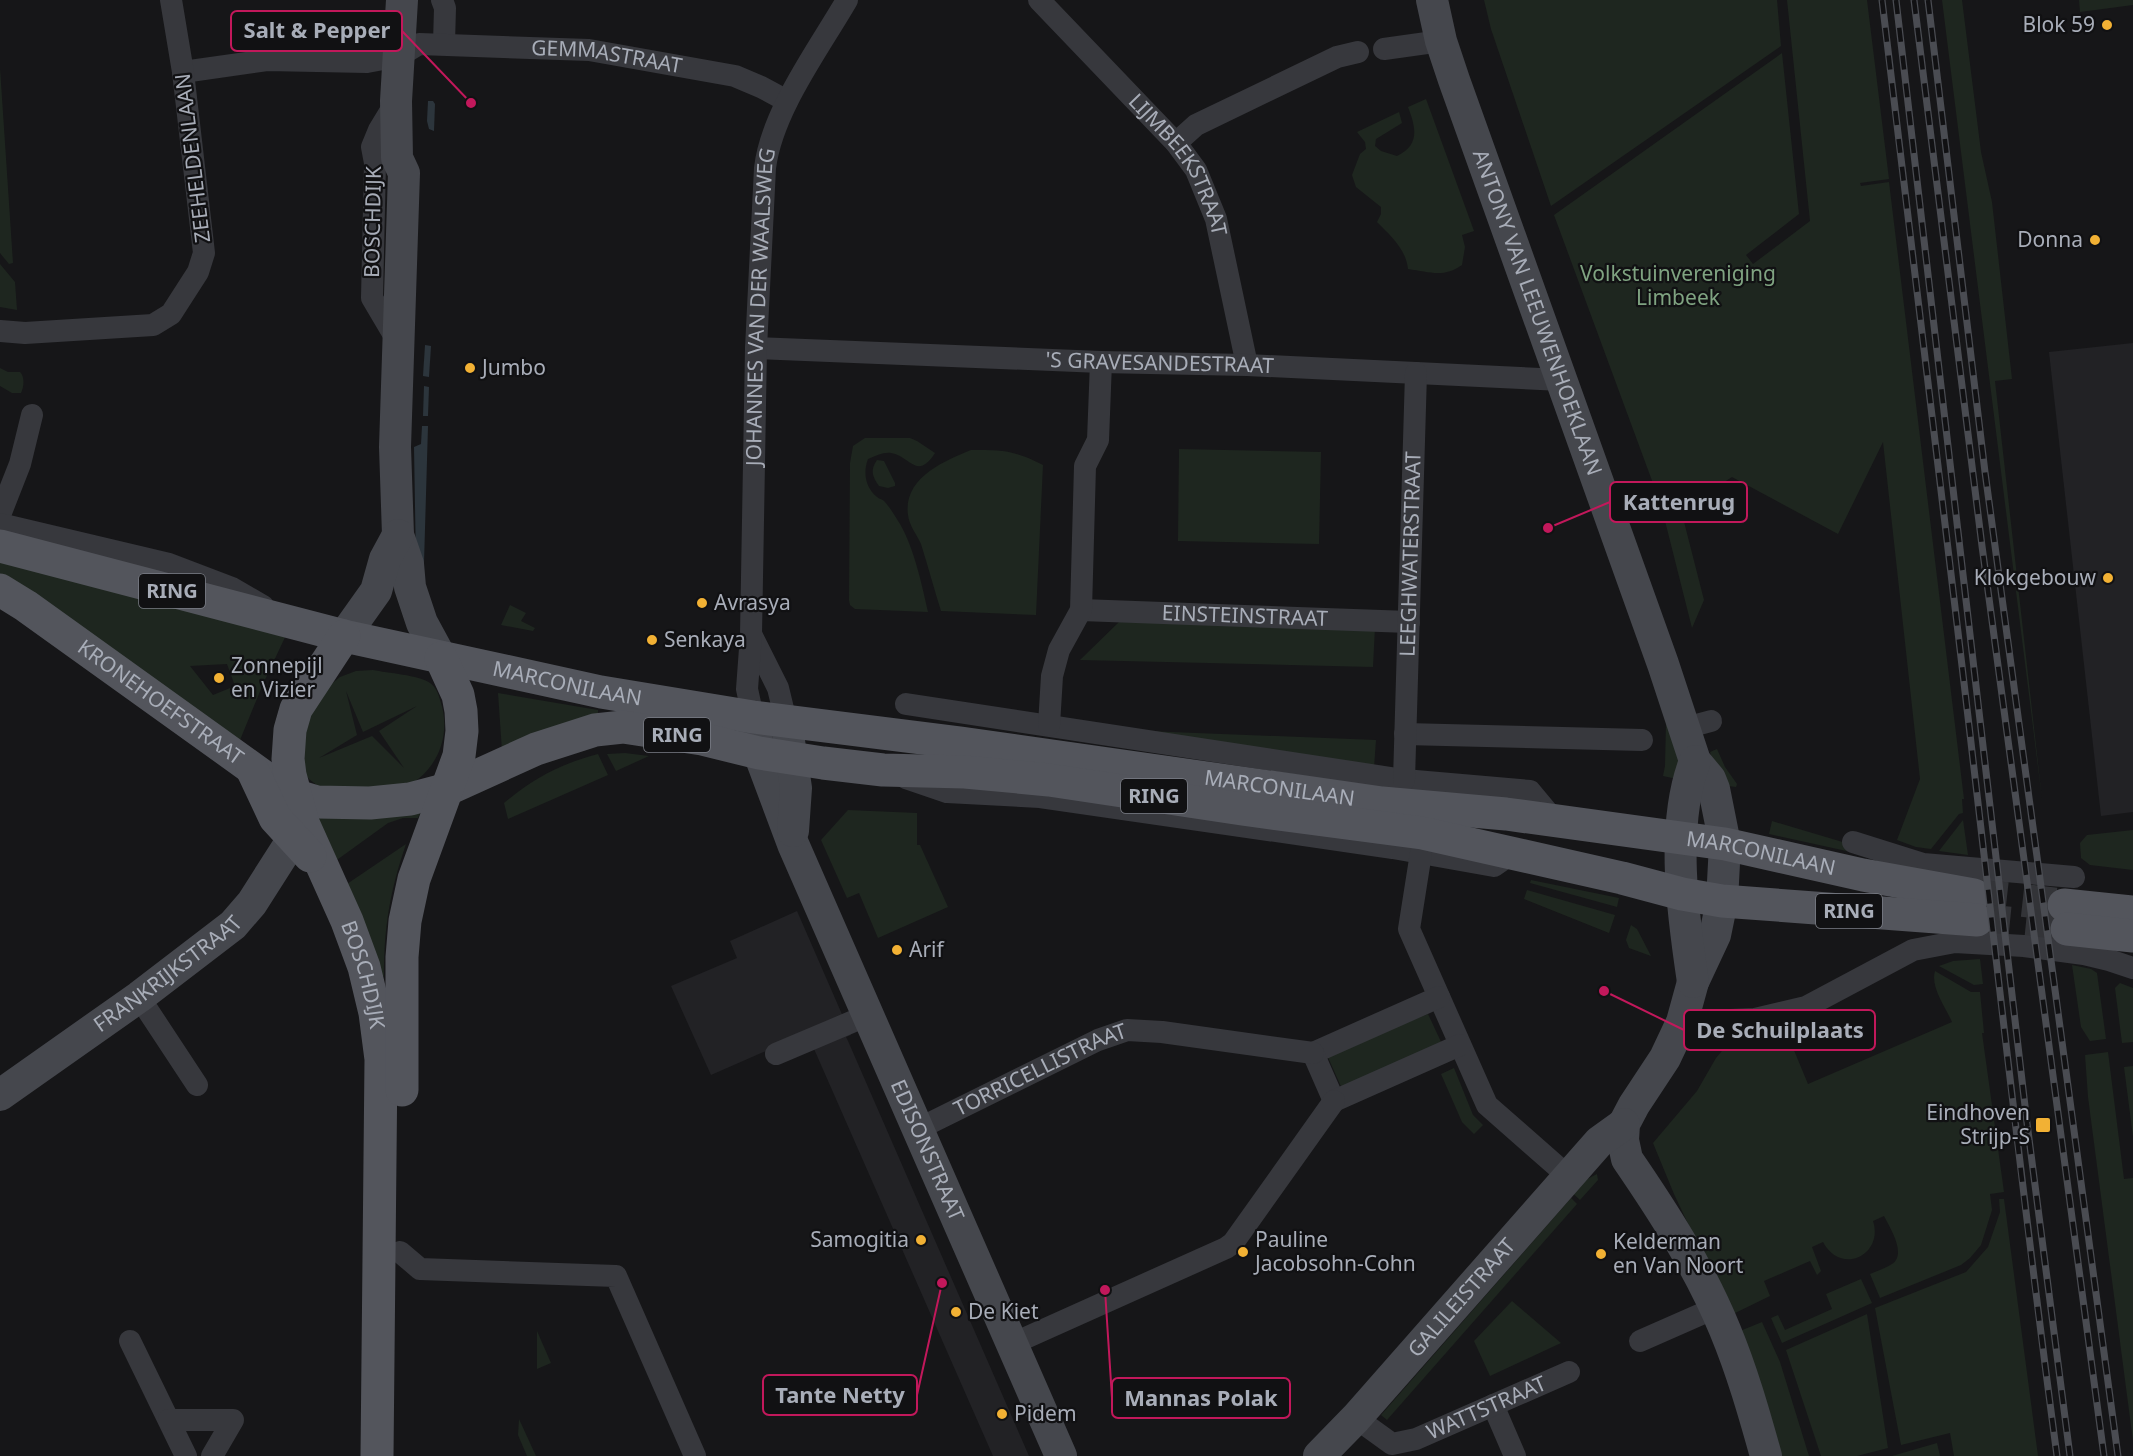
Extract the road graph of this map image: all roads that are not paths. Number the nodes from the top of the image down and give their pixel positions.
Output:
1 (171, 0) edge
2 (402, 0) edge
3 (421, 0) edge
4 (442, 0) edge
5 (847, 0) edge
6 (1039, 0) edge
7 (1432, 0) edge
8 (1441, 41) junction
9 (420, 48) junction
10 (1384, 49) dead end
11 (1358, 52) dead end
12 (183, 72) junction
13 (396, 101) junction
14 (787, 101) junction
15 (1176, 143) junction
16 (404, 173) junction
17 (0, 331) edge
18 (398, 342) junction
19 (756, 348) junction
20 (1101, 363) junction
21 (1247, 365) junction
22 (1416, 373) junction
23 (1562, 380) junction
24 (32, 415) dead end
25 (0, 515) edge
26 (0, 524) edge
27 (398, 535) junction
28 (0, 546) edge
29 (9, 603) edge
30 (1081, 610) junction
31 (286, 620) junction
32 (1409, 622) junction
33 (751, 634) junction
34 (344, 636) junction
35 (441, 658) junction
36 (906, 704) dead end
37 (753, 717) junction
38 (786, 721) junction
39 (1050, 725) junction
40 (1405, 734) junction
41 (1642, 740) dead end
42 (759, 753) junction
43 (792, 758) junction
44 (1695, 761) junction
45 (883, 770) junction
46 (1404, 780) junction
47 (448, 789) junction
48 (298, 819) junction
49 (1555, 821) junction
50 (1682, 838) junction
51 (1853, 842) dead end
52 (793, 844) junction
53 (1725, 844) junction
54 (1514, 852) junction
55 (1421, 853) junction
56 (1872, 863) junction
57 (1682, 894) junction
58 (1722, 901) junction
59 (2133, 912) edge
60 (2075, 914) junction
61 (2133, 936) edge
62 (2133, 968) edge
63 (1693, 982) junction
64 (139, 997) junction
65 (1439, 997) junction
66 (868, 1015) junction
67 (1682, 1022) junction
68 (1460, 1045) junction
69 (1313, 1053) junction
70 (776, 1054) dead end
71 (197, 1085) dead end
72 (0, 1095) edge
73 (1334, 1101) junction
74 (1624, 1124) junction
75 (918, 1129) junction
76 (1627, 1159) junction
77 (1569, 1177) junction
78 (400, 1252) junction
79 (1715, 1308) junction
80 (130, 1341) dead end
81 (1640, 1341) dead end
82 (1012, 1344) junction
83 (1569, 1372) dead end
84 (1493, 1405) junction
85 (1356, 1418) junction
86 (169, 1420) junction
87 (1327, 1453) edge
88 (178, 1454) edge
89 (212, 1456) edge
90 (377, 1456) edge
91 (396, 1456) edge
92 (695, 1456) edge
93 (1061, 1456) edge
94 (1515, 1456) edge
95 (1766, 1456) edge

1 - 12 street, ZEEHELDENLAAN
2 - 9 street, BOSCHDIJK
3 - 9 street, BOSCHDIJK
4 - 9 street, BOSCHDIJK
5 - 14 street, JOHANNES VAN DER WAALSWEG
6 - 15 street, LIJMBEEKSTRAAT
7 - 8 street, ANTONY VAN LEEUWENHOEKLAAN
8 - 10 street
8 - 23 street, ANTONY VAN LEEUWENHOEKLAAN
9 - 12 street, GEMMASTRAAT
9 - 13 street, BOSCHDIJK
9 - 14 street, GEMMASTRAAT
9 - 16 street, BOSCHDIJK
11 - 15 street
12 - 17 street, ZEEHELDENLAAN
13 - 16 street, BOSCHDIJK
13 - 18 street, BOSCHDIJK
14 - 19 street, JOHANNES VAN DER WAALSWEG
15 - 21 street, LIJMBEEKSTRAAT
16 - 18 street, BOSCHDIJK
18 - 27 street, BOSCHDIJK
19 - 20 street, 'S GRAVESANDESTRAAT
19 - 33 street, JOHANNES VAN DER WAALSWEG
20 - 21 street, 'S GRAVESANDESTRAAT
20 - 30 street
21 - 22 street, 'S GRAVESANDESTRAAT
22 - 23 street, 'S GRAVESANDESTRAAT
22 - 32 street, LEEGHWATERSTRAAT
23 - 44 street, ANTONY VAN LEEUWENHOEKLAAN
24 - 25 street
26 - 31 street
27 - 34 street, BOSCHDIJK
27 - 35 street, BOSCHDIJK
28 - 31 main road, RING
29 - 48 main road, KRONEHOEFSTRAAT / RING
30 - 32 street, EINSTEINSTRAAT
30 - 39 street
31 - 34 main road, RING
32 - 40 street, LEEGHWATERSTRAAT
33 - 37 street, JOHANNES VAN DER WAALSWEG
33 - 38 street, JOHANNES VAN DER WAALSWEG
34 - 35 main road, RING
34 - 48 main road, BOSCHDIJK
35 - 37 main road, MARCONILAAN / RING
35 - 47 main road, BOSCHDIJK
36 - 39 street
37 - 38 main road, MARCONILAAN / RING
37 - 42 street, EDISONSTRAAT
38 - 43 street, EDISONSTRAAT
38 - 49 main road, MARCONILAAN / RING
39 - 46 street
40 - 41 street
40 - 46 street, LEEGHWATERSTRAAT
42 - 43 main road, MARCONILAAN / RING
42 - 47 main road, MARCONILAAN / RING
42 - 52 street, EDISONSTRAAT
43 - 45 main road, MARCONILAAN / RING
43 - 52 street, EDISONSTRAAT
44 - 50 street
44 - 53 street, ANTONY VAN LEEUWENHOEKLAAN
45 - 54 main road, MARCONILAAN / RING
45 - 55 street, MARCONILAAN
46 - 49 street
47 - 48 main road, RING
47 - 78 main road, BOSCHDIJK
48 - 64 street, FRANKRIJKSTRAAT
48 - 90 main road, BOSCHDIJK
49 - 50 main road, MARCONILAAN / RING
50 - 53 main road, MARCONILAAN / RING
50 - 57 street, GALILEISTRAAT
51 - 56 street, MARCONILAAN
52 - 66 street, EDISONSTRAAT
53 - 56 main road, MARCONILAAN / RING
53 - 58 street, ANTONY VAN LEEUWENHOEKLAAN
54 - 55 street, MARCONILAAN
54 - 57 main road, MARCONILAAN / RING
55 - 65 street
56 - 58 main road, MARCONILAAN / RING
56 - 60 street, MARCONILAAN
57 - 58 main road, MARCONILAAN / RING
57 - 63 street, GALILEISTRAAT
58 - 63 street, GALILEISTRAAT
59 - 60 main road
60 - 61 main road
60 - 62 street
60 - 67 street
63 - 67 street, GALILEISTRAAT
64 - 71 street
64 - 72 street, FRANKRIJKSTRAAT
65 - 68 street
65 - 69 street
66 - 70 street
66 - 75 street, EDISONSTRAAT
67 - 74 street, GALILEISTRAAT
68 - 73 street
68 - 77 street
69 - 73 street
69 - 75 street, TORRICELLISTRAAT
73 - 82 street
74 - 76 street
74 - 77 street, GALILEISTRAAT
75 - 82 street, EDISONSTRAAT
76 - 77 street
76 - 79 street
77 - 85 street, GALILEISTRAAT
78 - 91 main road, BOSCHDIJK
78 - 92 street
79 - 81 street
79 - 95 street
80 - 86 street
82 - 93 street, EDISONSTRAAT
83 - 84 street, WATTSTRAAT
84 - 85 street, WATTSTRAAT
84 - 94 street
85 - 87 street
86 - 88 street
86 - 89 street

